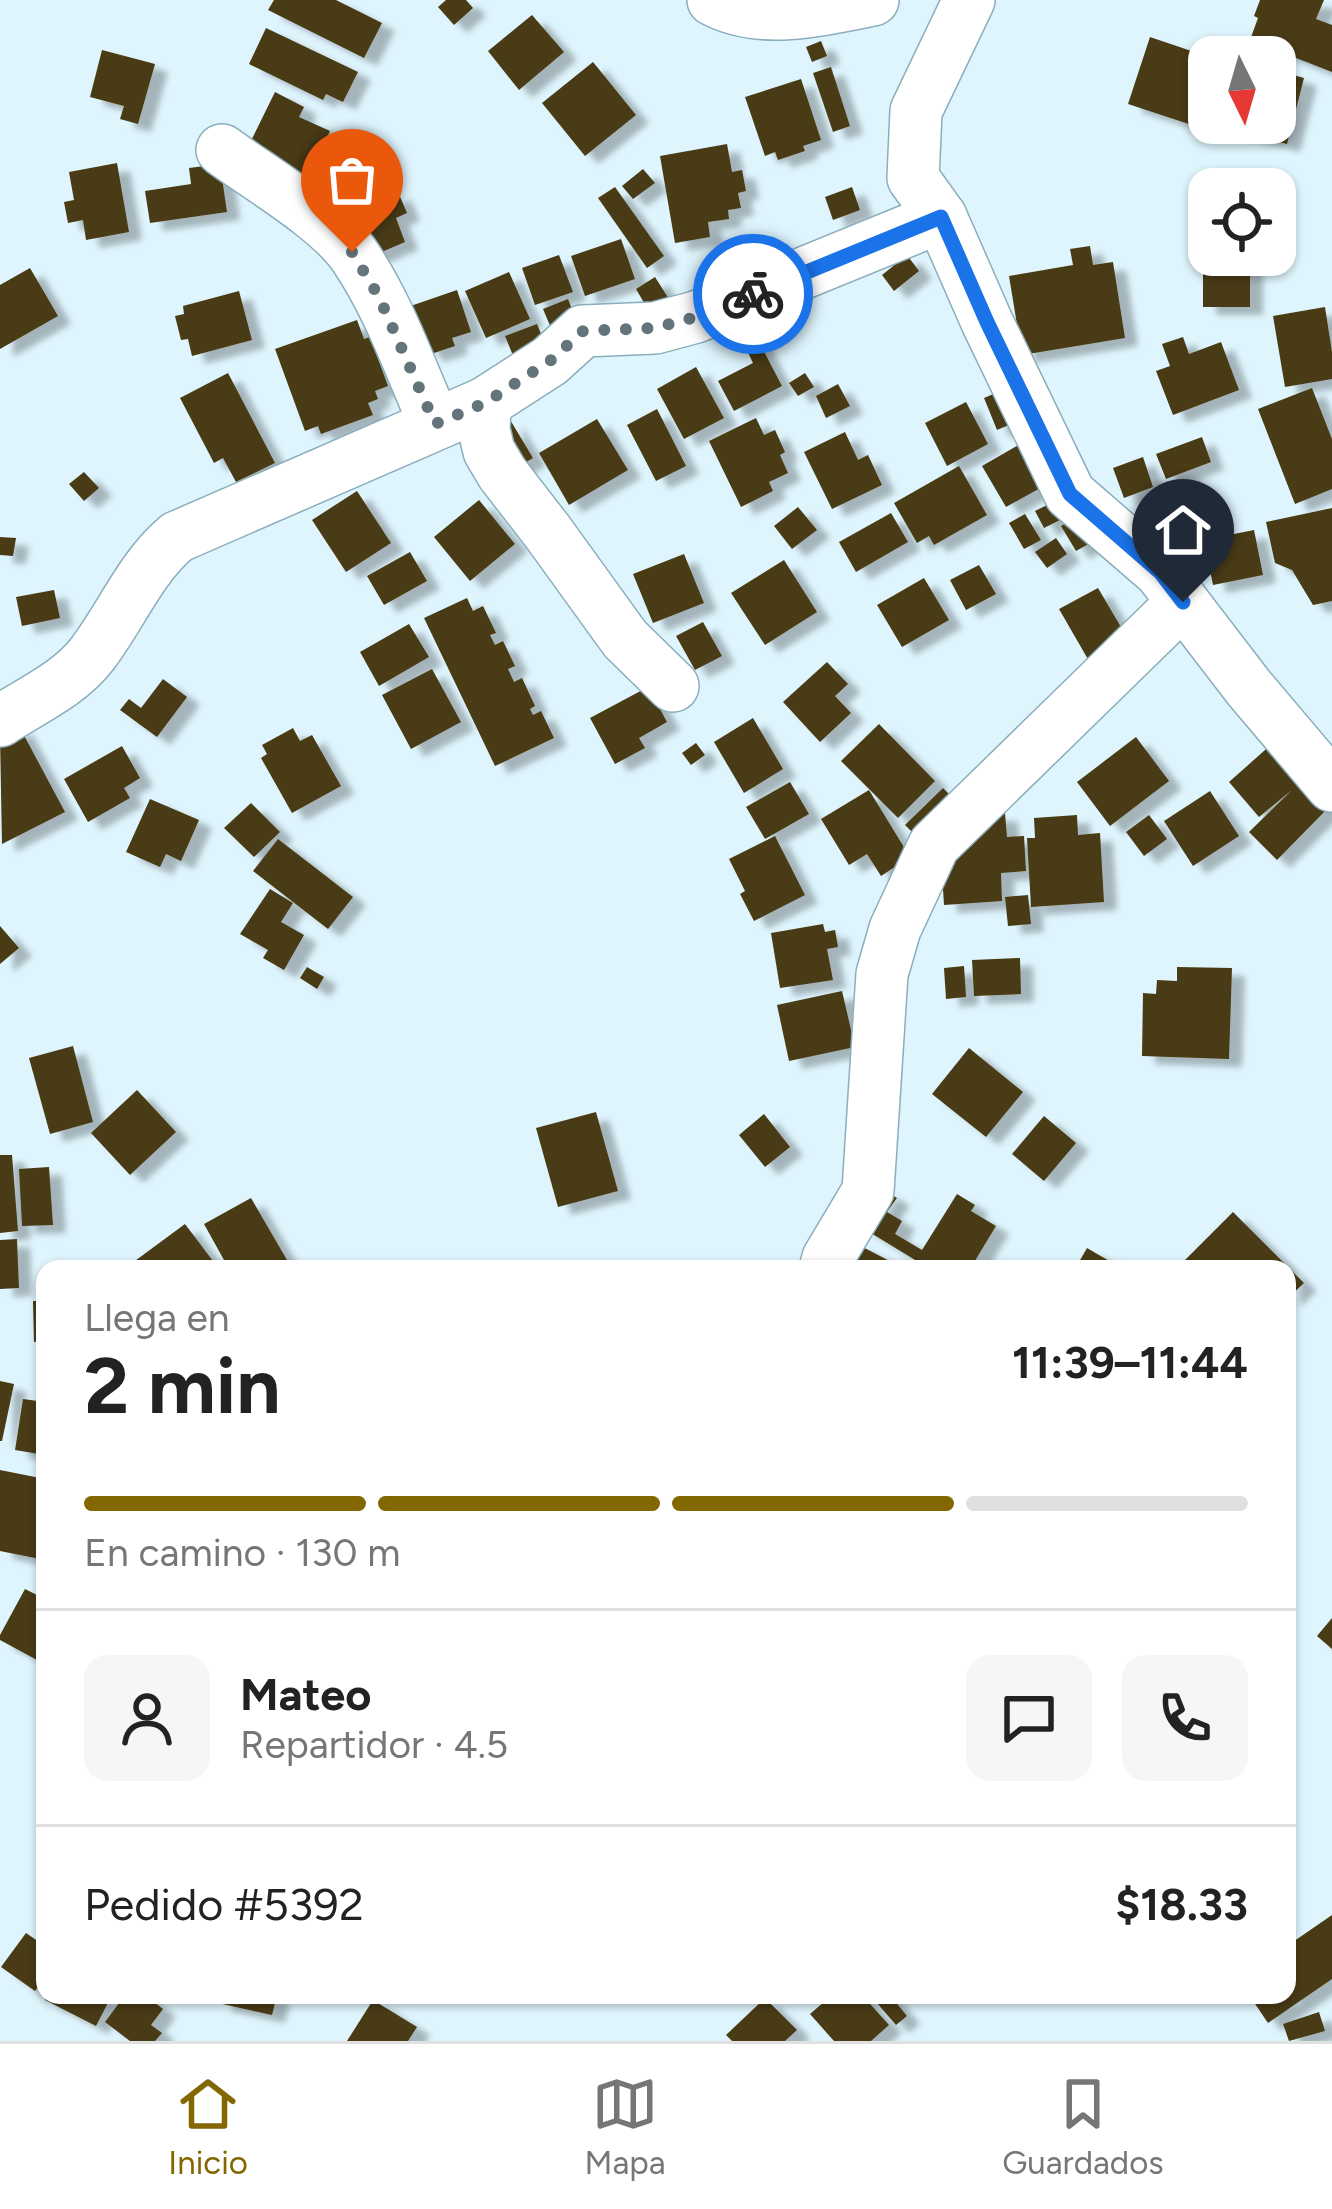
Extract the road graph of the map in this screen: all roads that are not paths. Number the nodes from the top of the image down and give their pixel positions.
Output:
1 (713, 0) edge
2 (873, 0) edge
3 (969, 0) edge
4 (222, 150) dead end
5 (941, 217) junction
6 (485, 403) junction
7 (435, 424) junction
8 (1183, 602) junction
9 (673, 686) dead end
10 (0, 721) edge
11 (1332, 786) edge
12 (828, 1260) edge

1 - 2 street
3 - 5 street
4 - 7 street
5 - 6 street
5 - 8 street
6 - 7 street
6 - 9 street
7 - 10 street
8 - 11 street
8 - 12 street

